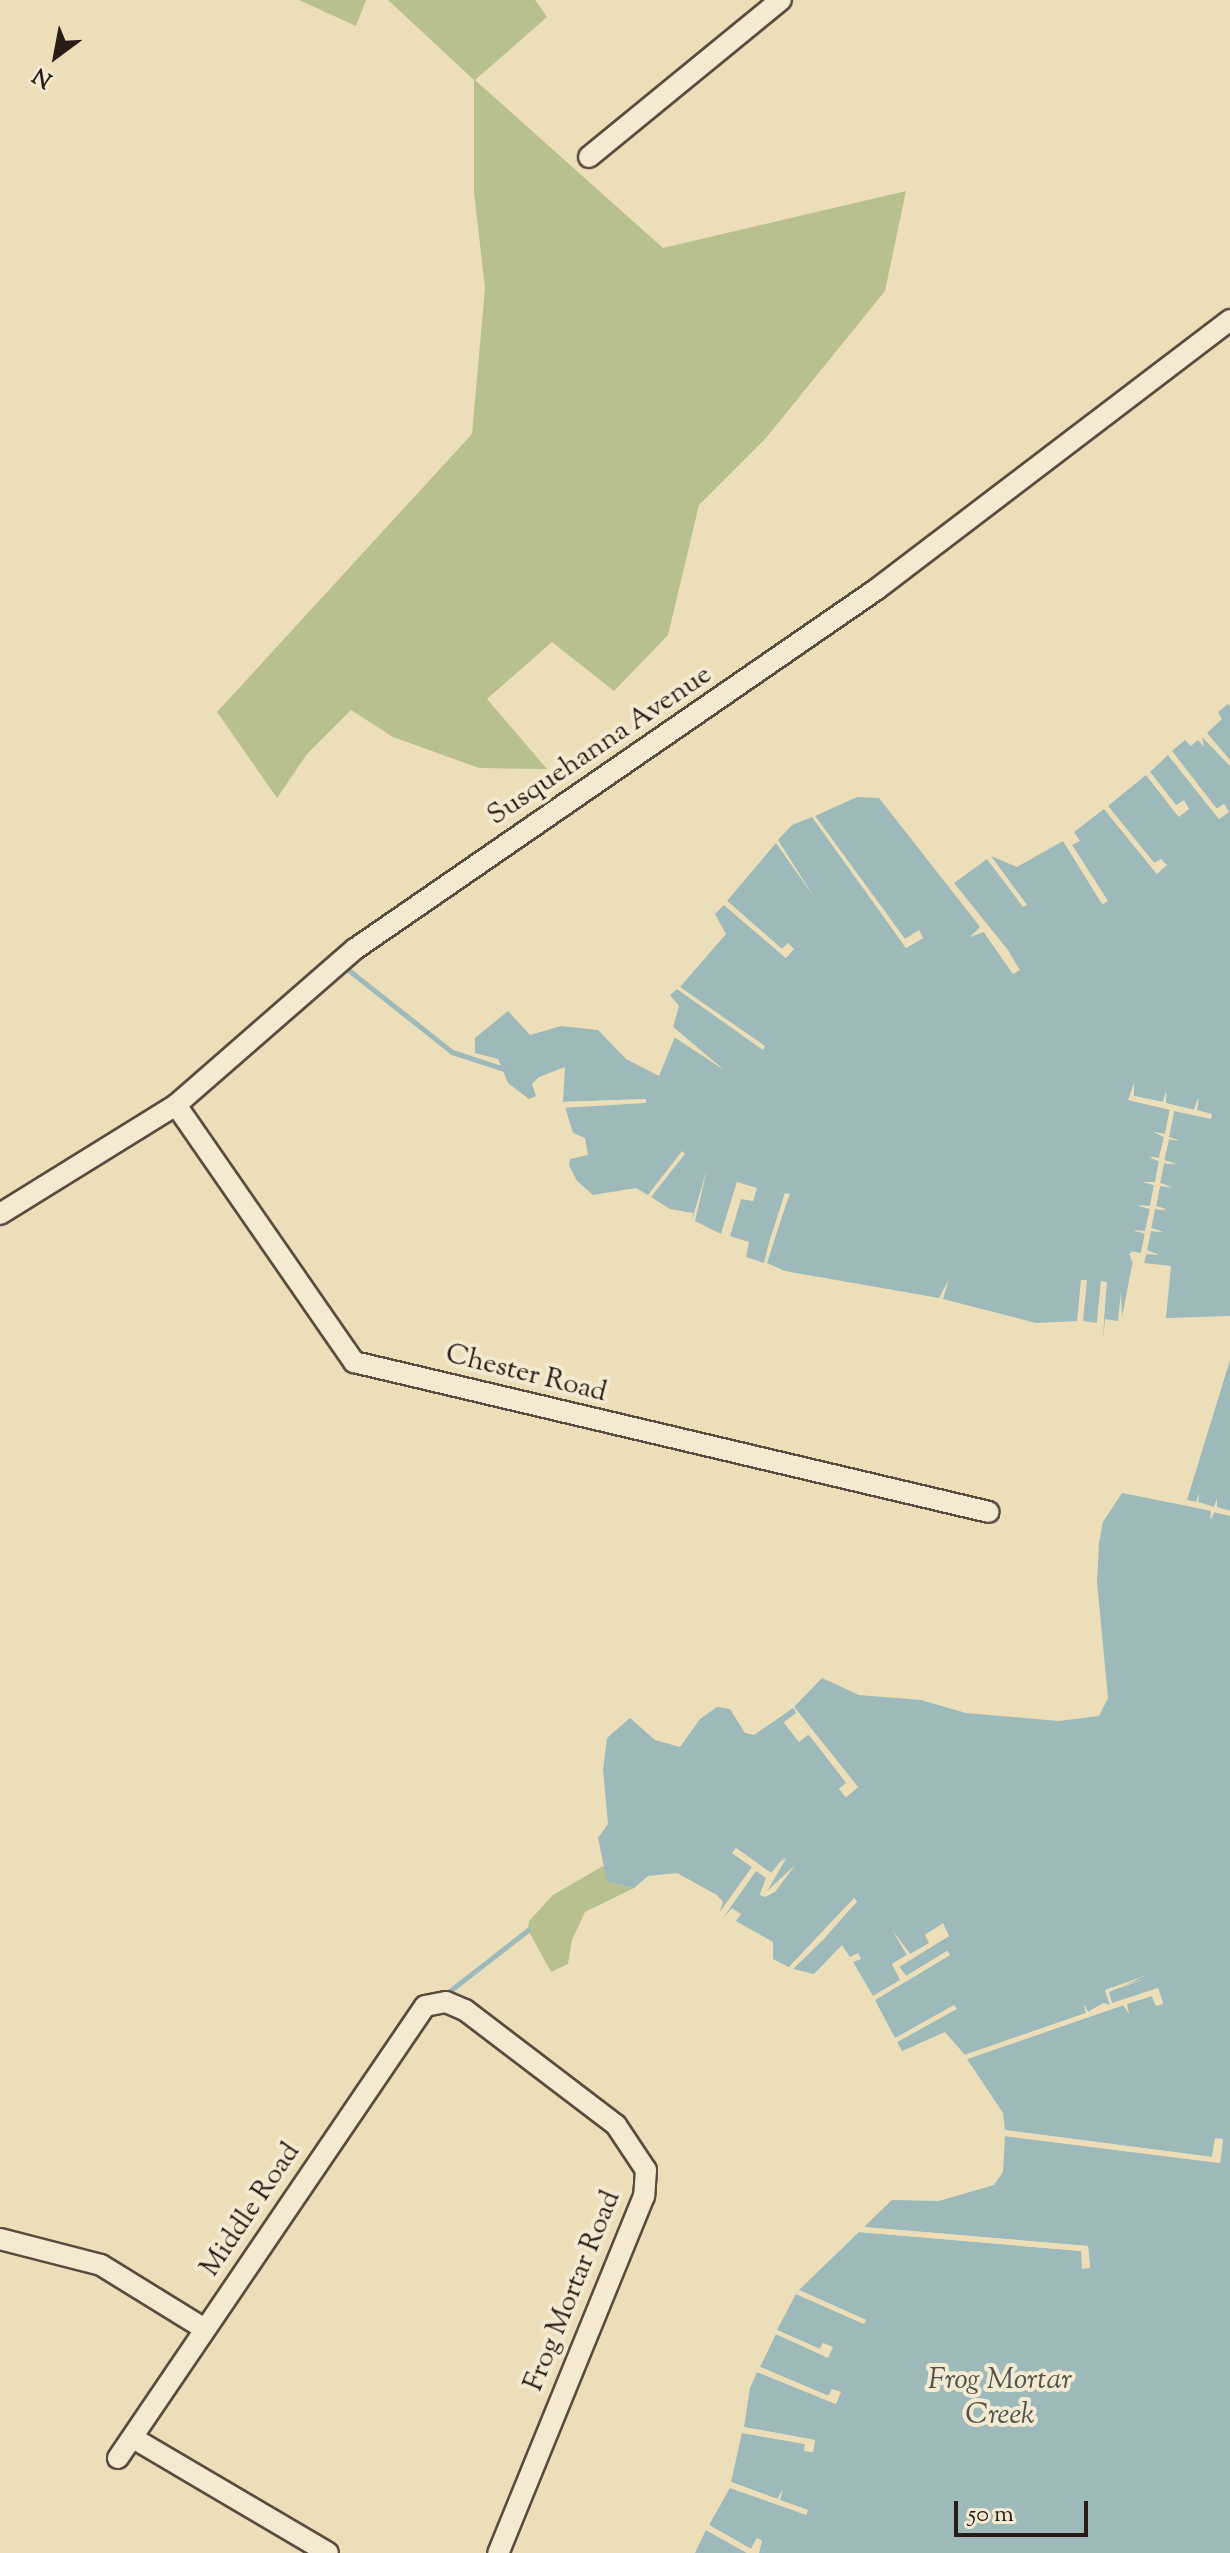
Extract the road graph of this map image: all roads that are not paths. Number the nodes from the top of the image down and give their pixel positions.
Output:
1 (781, 0) edge
2 (589, 157) dead end
3 (1230, 320) edge
4 (176, 1105) junction
5 (0, 1214) edge
6 (989, 1512) dead end
7 (437, 2001) joint
8 (0, 2239) edge
9 (203, 2328) junction
10 (133, 2438) junction
11 (118, 2458) dead end
12 (328, 2553) edge
13 (498, 2553) edge

1 - 2 street
3 - 4 street, Susquehanna Avenue
4 - 5 street, Susquehanna Avenue
4 - 6 street, Chester Road
7 - 9 street, Middle Road
7 - 13 street, Frog Mortar Road
8 - 9 street
9 - 10 street, Middle Road
10 - 11 street, Middle Road
10 - 12 street

